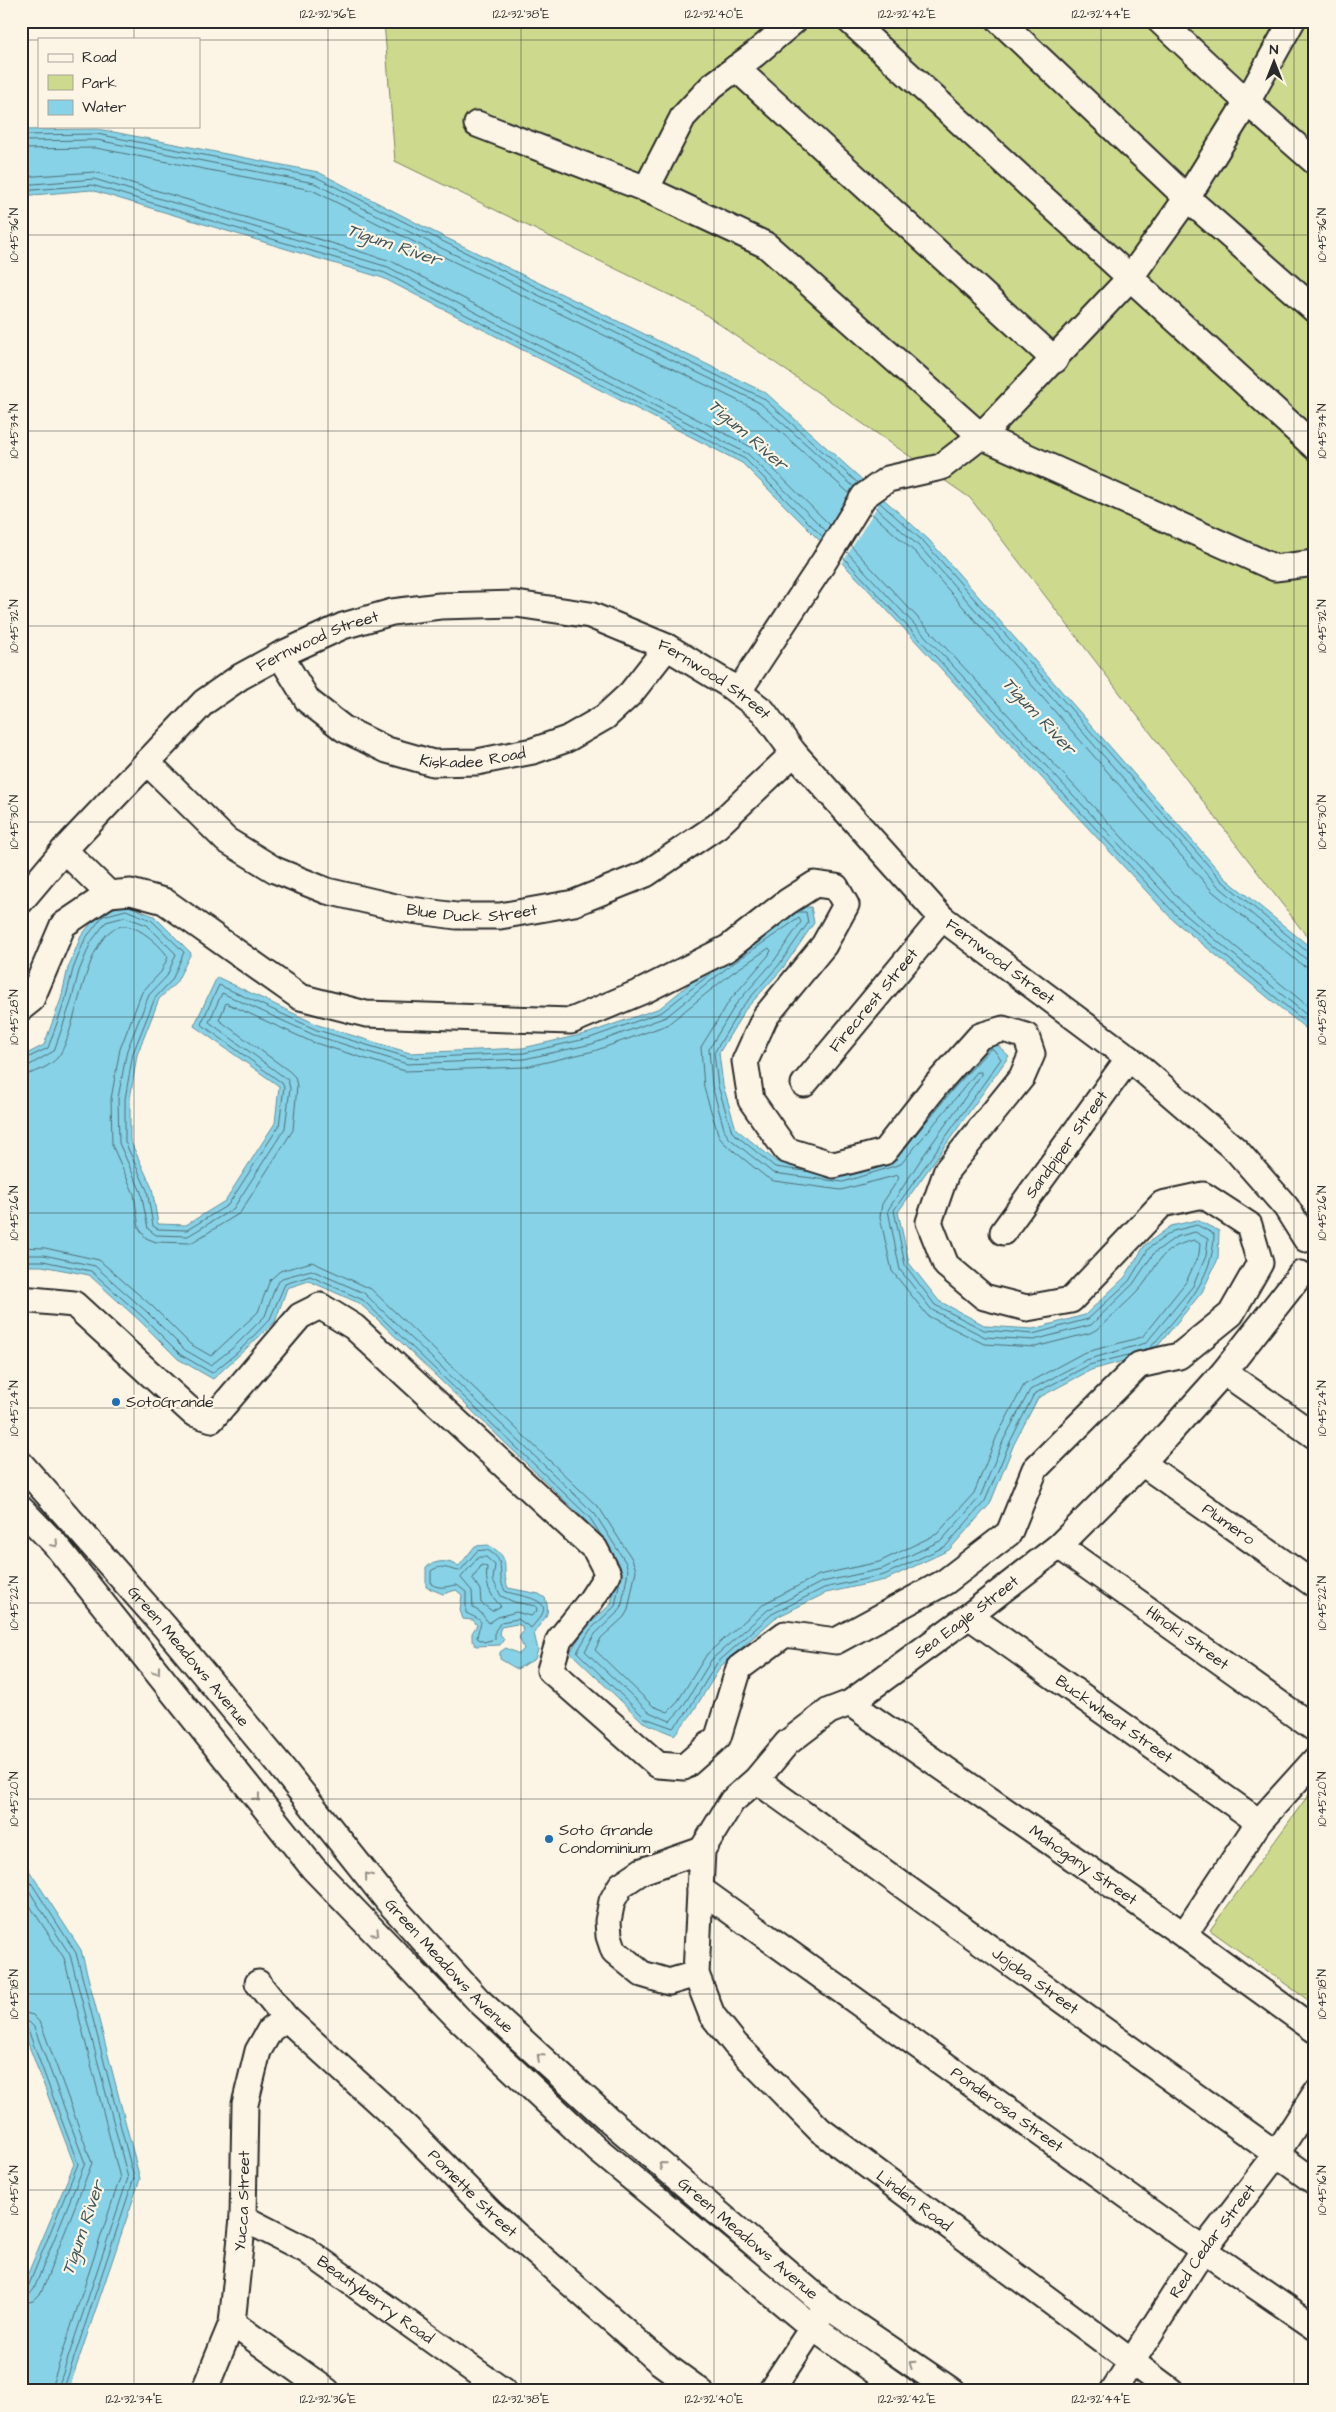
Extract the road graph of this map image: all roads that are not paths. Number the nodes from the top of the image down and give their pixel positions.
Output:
1 (794, 21) edge
2 (850, 21) edge
3 (1000, 21) edge
4 (1160, 21) edge
5 (1292, 21) edge
6 (736, 68) junction
7 (1247, 102) junction
8 (477, 124) dead end
9 (1315, 162) edge
10 (646, 189) junction
11 (1187, 198) junction
12 (1130, 278) junction
13 (1315, 310) edge
14 (1055, 360) junction
15 (981, 436) junction
16 (1315, 447) edge
17 (1315, 564) edge
18 (667, 647) junction
19 (280, 655) junction
20 (738, 692) junction
21 (794, 753) junction
22 (147, 762) junction
23 (64, 850) junction
24 (109, 894) junction
25 (21, 901) edge
26 (942, 918) junction
27 (21, 1008) edge
28 (1129, 1058) junction
29 (804, 1084) dead end
30 (1003, 1232) dead end
31 (1310, 1236) edge
32 (1308, 1280) edge
33 (21, 1299) edge
34 (1224, 1372) junction
35 (1315, 1436) edge
36 (21, 1464) edge
37 (1142, 1464) junction
38 (21, 1509) edge
39 (1059, 1546) junction
40 (1315, 1585) edge
41 (969, 1616) junction
42 (850, 1703) junction
43 (1315, 1729) edge
44 (1315, 1760) edge
45 (756, 1780) junction
46 (1259, 1822) junction
47 (702, 1850) junction
48 (700, 1889) junction
49 (1184, 1935) junction
50 (696, 1974) junction
51 (258, 1983) dead end
52 (286, 2018) junction
53 (1315, 2030) edge
54 (1315, 2094) edge
55 (1276, 2155) junction
56 (1315, 2182) edge
57 (243, 2218) junction
58 (1203, 2250) junction
59 (827, 2306) junction
60 (232, 2323) junction
61 (812, 2327) junction
62 (1315, 2327) edge
63 (1132, 2364) junction
64 (204, 2391) edge
65 (327, 2391) edge
66 (503, 2391) edge
67 (700, 2391) edge
68 (771, 2391) edge
69 (903, 2391) edge
70 (952, 2391) edge
71 (1113, 2391) edge
72 (1171, 2391) edge

1 - 6 street
2 - 12 street
3 - 11 street
4 - 7 street
5 - 7 street
6 - 10 street
6 - 14 street
7 - 9 street
7 - 11 street
8 - 10 street
10 - 15 street
11 - 12 street
11 - 13 street
12 - 14 street
12 - 16 street
14 - 15 street
15 - 17 street
15 - 20 street
18 - 19 street, Fernwood Street
18 - 19 street, Kiskadee Road
18 - 20 street, Fernwood Street
19 - 22 street, Fernwood Street
20 - 21 street, Fernwood Street
21 - 22 street, Blue Duck Street
21 - 26 street, Fernwood Street
22 - 23 street, Fernwood Street
23 - 24 street
23 - 25 street, Fernwood Street
24 - 27 street
24 - 33 street
26 - 28 street, Fernwood Street
26 - 29 street, Firecrest Street
28 - 30 street, Sandpiper Street
28 - 31 street, Fernwood Street
31 - 32 street
32 - 34 street, Sea Eagle Street
34 - 35 street
34 - 37 street, Sea Eagle Street
59 -> 36 street, Green Meadows Avenue
37 - 39 street, Sea Eagle Street
37 - 40 street, Plumero
38 -> 61 street, Green Meadows Avenue
39 - 41 street, Sea Eagle Street
39 - 43 street, Hinoki Street
41 - 42 street, Sea Eagle Street
41 - 46 street, Buckwheat Street
42 - 45 street, Sea Eagle Street
42 - 49 street, Mahogany Street
44 - 46 street
45 - 47 street, Sea Eagle Street
45 - 55 street, Jojoba Street
46 - 49 street
47 - 48 street, Sea Eagle Street
47 - 50 street
48 - 50 street, Sea Eagle Street
48 - 58 street, Ponderosa Street
49 - 53 street, Mahogany Street
50 - 63 street, Linden Road
51 - 52 street, Pomette Street
52 - 57 street, Yucca Street
52 - 67 street, Pomette Street
54 - 55 street, Red Cedar Street
55 - 56 street, Jojoba Street
55 - 58 street, Red Cedar Street
57 - 60 street, Yucca Street
57 - 66 street, Beautyberry Road
58 - 62 street, Ponderosa Street
58 - 63 street, Red Cedar Street
59 - 61 street
70 -> 59 street, Green Meadows Avenue
60 - 64 street, Yucca Street
60 - 65 street
61 - 68 street
61 - 69 street, Green Meadows Avenue
63 - 71 street, Red Cedar Street
63 - 72 street, Linden Road

